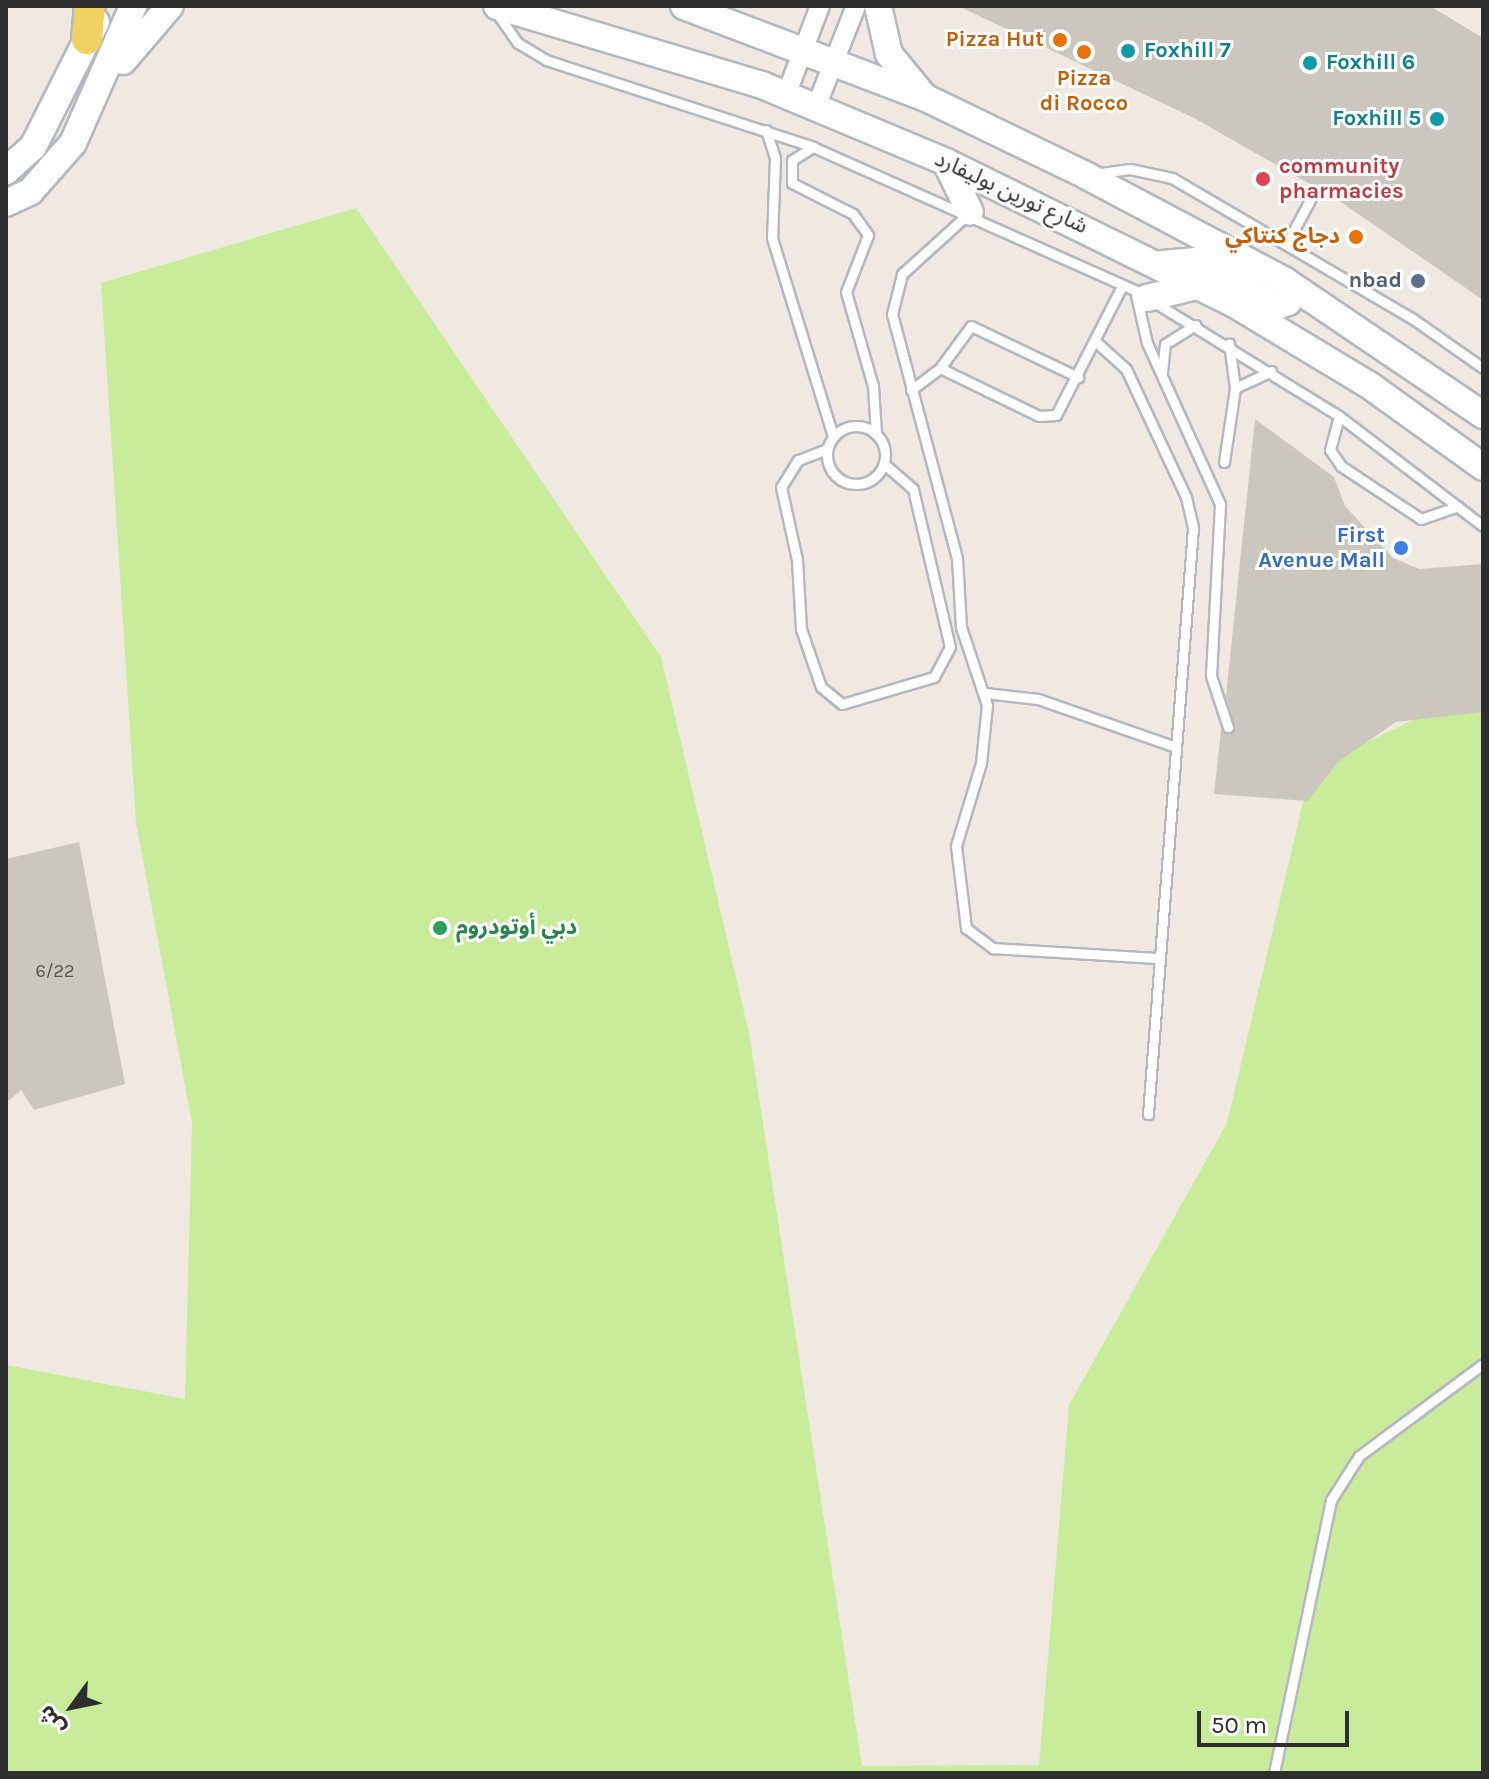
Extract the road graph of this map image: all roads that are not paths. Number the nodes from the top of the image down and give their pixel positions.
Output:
1 (90, 6) edge
2 (104, 6) edge
3 (133, 6) edge
4 (170, 6) edge
5 (495, 6) edge
6 (684, 6) edge
7 (820, 6) edge
8 (856, 6) edge
9 (878, 6) edge
10 (87, 39) junction
11 (803, 50) junction
12 (833, 62) junction
13 (101, 77) junction
14 (786, 95) junction
15 (926, 98) junction
16 (816, 107) junction
17 (766, 130) junction
18 (813, 147) junction
19 (946, 162) junction
20 (6, 171) edge
21 (1087, 176) junction
22 (771, 181) junction
23 (792, 183) junction
24 (1311, 198) dead end
25 (6, 203) edge
26 (970, 212) junction
27 (1287, 243) junction
28 (1162, 264) junction
29 (1285, 281) junction
30 (1201, 285) junction
31 (1122, 286) junction
32 (1142, 295) junction
33 (1196, 325) junction
34 (1095, 341) junction
35 (1229, 343) junction
36 (940, 368) junction
37 (1483, 368) edge
38 (1272, 371) junction
39 (1162, 375) junction
40 (1078, 377) junction
41 (1235, 388) junction
42 (911, 390) junction
43 (1483, 415) edge
44 (1339, 416) junction
45 (876, 434) junction
46 (833, 436) junction
47 (827, 449) junction
48 (1224, 462) dead end
49 (884, 464) junction
50 (1483, 467) edge
51 (1458, 506) junction
52 (1483, 526) edge
53 (985, 693) junction
54 (1228, 727) dead end
55 (1173, 746) junction
56 (1156, 958) junction
57 (1148, 1114) dead end
58 (1483, 1364) edge
59 (1274, 1773) edge

1 - 10 main road
2 - 10 main road
3 - 13 main road
4 - 13 main road
5 - 14 main road, شارع تورين بوليفارد
5 - 17 lane
6 - 11 main road
7 - 11 street
8 - 12 street
9 - 15 main road
10 - 20 main road
11 - 12 main road
11 - 14 street
12 - 15 main road
12 - 16 street
13 - 25 main road
14 - 16 main road, شارع تورين بوليفارد
15 - 21 main road
16 - 19 main road, شارع تورين بوليفارد
17 - 18 lane
17 - 22 lane
18 - 23 lane
18 - 26 lane
19 - 26 main road
19 - 28 main road, شارع تورين بوليفارد
21 - 27 lane
21 - 29 main road
22 - 23 lane
22 - 46 lane
23 - 45 lane
24 - 27 lane
26 - 31 lane
26 - 42 lane
27 - 37 lane
28 - 29 main road
28 - 30 main road, شارع تورين بوليفارد
29 - 43 main road
30 - 32 main road
30 - 50 main road, شارع تورين بوليفارد
31 - 32 lane
31 - 34 lane
32 - 33 lane
32 - 39 lane
33 - 35 lane
33 - 39 lane
34 - 40 lane
34 - 55 lane
35 - 38 lane
35 - 41 lane
36 - 40 lane
36 - 40 lane
36 - 42 lane
38 - 41 lane
38 - 44 lane
39 - 54 lane
41 - 48 lane
42 - 53 lane
44 - 51 lane
44 - 51 lane
45 - 46 lane
45 - 49 lane
46 - 47 lane
47 - 49 lane
47 - 49 lane
51 - 52 lane
53 - 55 lane
53 - 56 lane
55 - 56 lane
56 - 57 lane
58 - 59 lane

